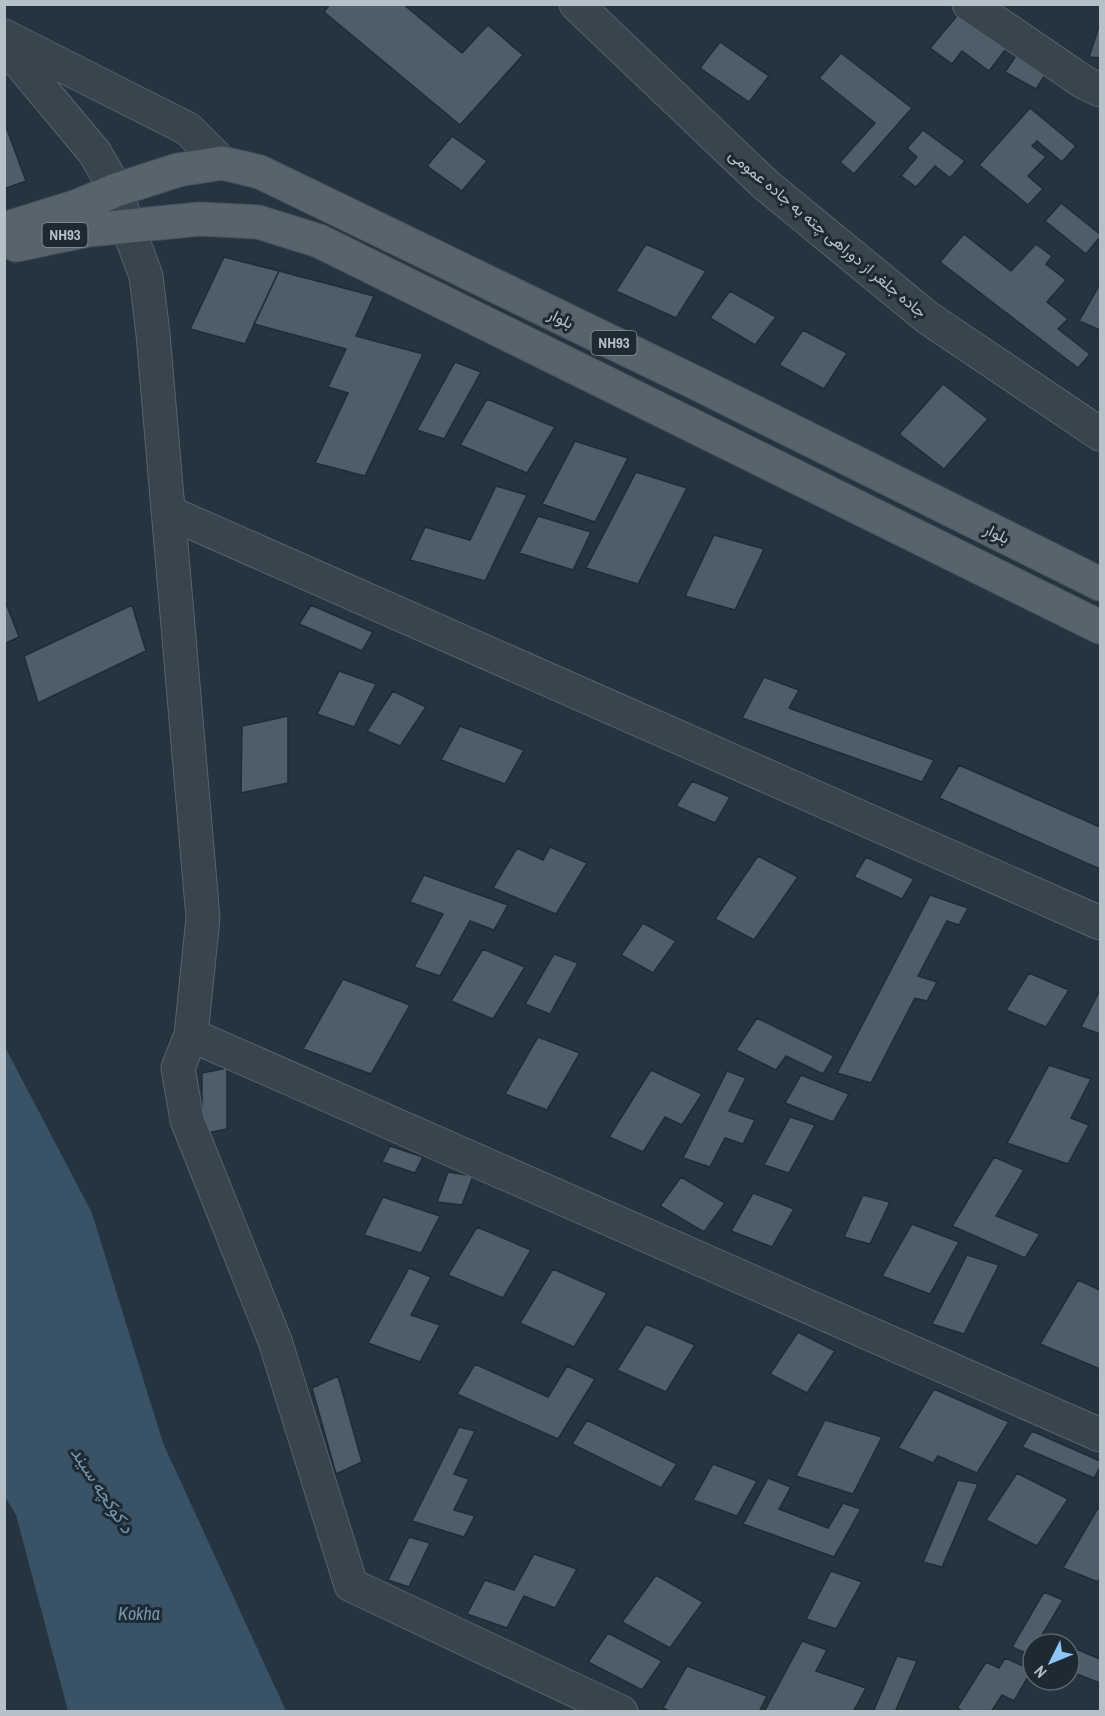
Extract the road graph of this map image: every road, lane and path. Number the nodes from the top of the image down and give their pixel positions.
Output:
1 (576, 4) edge
2 (969, 4) edge
3 (4, 36) edge
4 (4, 45) edge
5 (1101, 90) edge
6 (222, 163) junction
7 (116, 190) junction
8 (127, 225) junction
9 (4, 229) edge
10 (4, 248) edge
11 (1101, 434) edge
12 (168, 512) junction
13 (1101, 584) edge
14 (1101, 627) edge
15 (1101, 923) edge
16 (191, 1035) junction
17 (1101, 1435) edge
18 (621, 1712) edge

1 - 11 street, جاده جلغر از دوراهی چته به جاده عمومی
2 - 5 street
3 - 6 street
4 - 7 street
6 - 7 main road, بلوار / NH93
6 - 13 main road, بلوار / NH93
7 - 8 street
7 - 9 main road, بلوار / NH93
8 - 10 main road, NH93
8 - 12 street
8 - 14 main road, NH93
12 - 15 street
12 - 16 street
16 - 17 street
16 - 18 street

